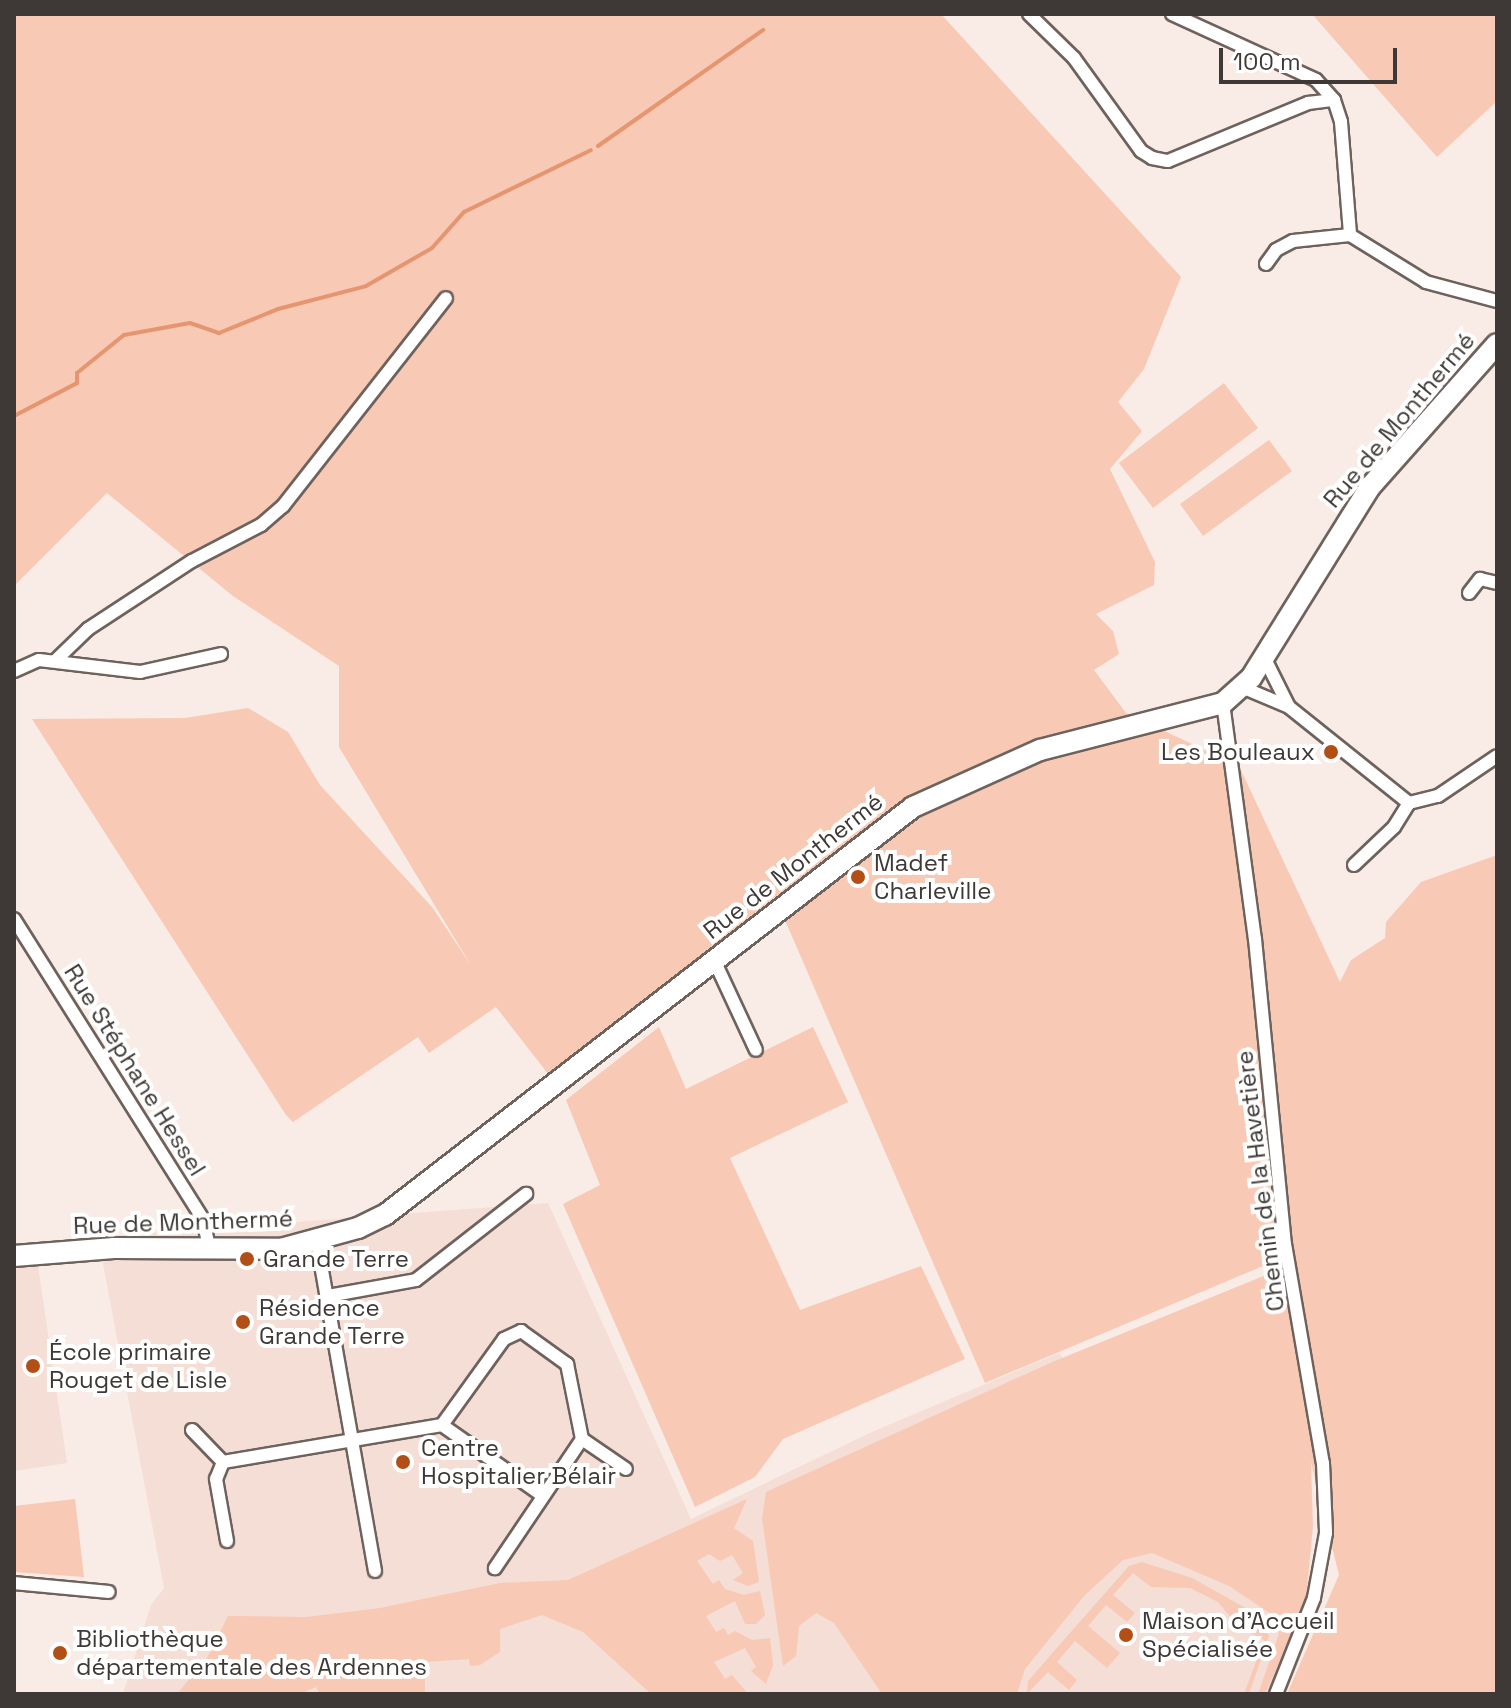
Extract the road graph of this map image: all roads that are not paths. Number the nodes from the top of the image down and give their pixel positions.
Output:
1 (1029, 14) edge
2 (1172, 14) edge
3 (1334, 100) junction
4 (1350, 235) junction
5 (1266, 264) dead end
6 (446, 298) dead end
7 (1497, 301) edge
8 (1497, 344) edge
9 (1497, 583) edge
10 (1469, 593) dead end
11 (221, 654) dead end
12 (1264, 656) junction
13 (56, 660) junction
14 (14, 671) edge
15 (1244, 688) junction
16 (1223, 703) junction
17 (1289, 707) junction
18 (1497, 756) edge
19 (1409, 803) junction
20 (1354, 865) dead end
21 (14, 919) edge
22 (714, 960) junction
23 (756, 1050) dead end
24 (526, 1194) dead end
25 (317, 1242) junction
26 (209, 1248) junction
27 (14, 1256) edge
28 (328, 1296) junction
29 (442, 1425) junction
30 (192, 1430) dead end
31 (582, 1439) junction
32 (353, 1440) junction
33 (223, 1462) junction
34 (626, 1469) dead end
35 (543, 1496) junction
36 (227, 1541) dead end
37 (495, 1568) dead end
38 (375, 1571) dead end
39 (14, 1583) edge
40 (109, 1592) dead end
41 (1276, 1694) edge

1 - 3 street
2 - 3 street
3 - 4 street
4 - 5 street
4 - 7 street
6 - 13 street
8 - 12 main road, Rue de Monthermé
9 - 10 street
11 - 13 street
12 - 15 main road, Rue de Monthermé
12 - 17 street
13 - 14 street
15 - 16 main road, Rue de Monthermé
15 - 17 street
16 - 22 main road, Rue de Monthermé
16 - 41 street, Chemin de la Havetière
17 - 19 street
18 - 19 street
19 - 20 street
21 - 26 street, Rue Stéphane Hessel
22 - 23 street
22 - 25 main road, Rue de Monthermé
24 - 28 street
25 - 26 main road, Rue de Monthermé
25 - 28 street
26 - 27 main road, Rue de Monthermé
28 - 32 street
29 - 31 street
29 - 32 street
29 - 35 street
30 - 33 street
31 - 34 street
31 - 35 street
32 - 33 street
32 - 38 street
33 - 36 street
35 - 37 street
39 - 40 street

